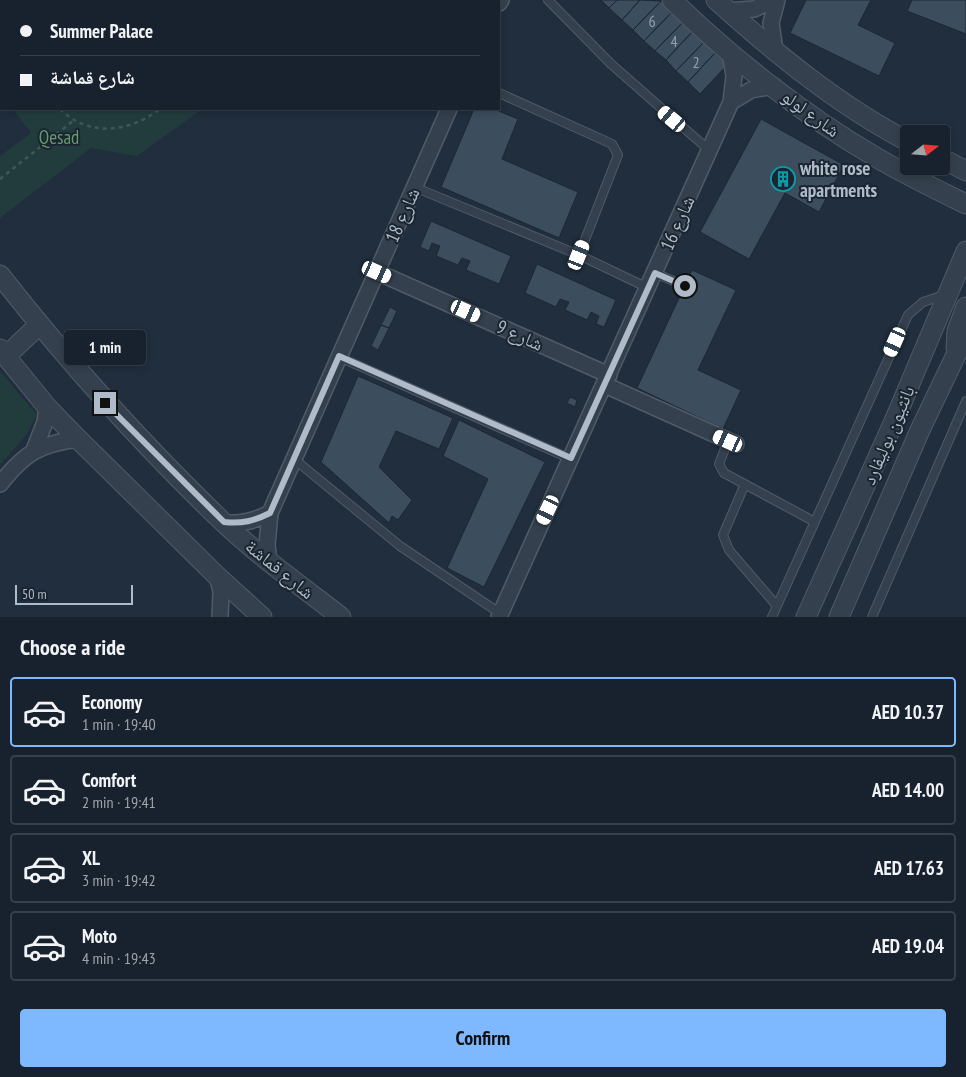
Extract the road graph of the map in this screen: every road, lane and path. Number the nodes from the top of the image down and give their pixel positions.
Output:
1 (548, 0) edge
2 (672, 0) edge
3 (773, 0) edge
4 (777, 0) edge
5 (722, 5) edge
6 (775, 51) junction
7 (730, 52) junction
8 (774, 86) junction
9 (500, 93) edge
10 (731, 102) junction
11 (62, 110) edge
12 (158, 110) edge
13 (449, 110) edge
14 (73, 121) junction
15 (900, 137) edge
16 (710, 150) junction
17 (952, 161) edge
18 (966, 171) edge
19 (0, 179) edge
20 (414, 187) junction
21 (966, 204) edge
22 (966, 251) edge
23 (579, 255) junction
24 (377, 272) junction
25 (655, 273) junction
26 (0, 275) edge
27 (685, 286) dead end
28 (648, 288) junction
29 (946, 295) junction
30 (966, 307) edge
31 (39, 326) junction
32 (966, 334) edge
33 (3, 352) edge
34 (957, 354) junction
35 (339, 356) junction
36 (607, 380) junction
37 (966, 401) edge
38 (47, 407) junction
39 (78, 439) junction
40 (732, 443) joint
41 (34, 450) junction
42 (571, 458) junction
43 (294, 459) junction
44 (0, 484) edge
45 (745, 484) junction
46 (270, 513) junction
47 (224, 522) junction
48 (815, 522) junction
49 (269, 562) junction
50 (217, 576) junction
51 (777, 606) junction
52 (500, 615) edge
53 (220, 617) edge
54 (262, 617) edge
55 (341, 617) edge
56 (772, 617) edge
57 (806, 617) edge
58 (839, 617) edge
59 (872, 617) edge

1 - 16 lane
2 - 7 street, شارع لولو
3 - 5 street
4 - 6 street
5 - 6 street, شارع لولو
6 - 15 street, شارع لولو
7 - 8 street, شارع لولو
7 - 10 street, شارع 16
8 - 10 street
8 - 21 street, شارع لولو
9 - 23 lane
10 - 16 street, شارع 16
11 - 14 path
12 - 14 path
13 - 20 street, شارع 18
14 - 19 path
16 - 25 street, شارع 16
17 - 18 street
20 - 23 lane
20 - 24 street, شارع 18
22 - 29 street, بانثيون بوليفارد
23 - 28 lane
24 - 35 street, شارع 18
24 - 36 street, شارع 9
25 - 27 lane
25 - 28 street, شارع 16
26 - 31 street, شارع قماشة
28 - 36 street, شارع 16
29 - 48 lane
29 - 57 street, بانثيون بوليفارد
30 - 34 street
31 - 33 street
31 - 47 street, شارع قماشة
32 - 34 street, بانثيون بوليفارد
33 - 38 street
34 - 58 street, بانثيون بوليفارد
35 - 42 lane
35 - 43 street, شارع 18
36 - 40 street, شارع 9
36 - 42 street, شارع 16
37 - 59 lane
38 - 39 street
38 - 41 street
39 - 41 street
39 - 50 street
40 - 45 lane
41 - 44 street
42 - 52 street, شارع 16
43 - 46 street, شارع 18
43 - 52 lane
45 - 48 lane
45 - 51 lane
46 - 47 street
46 - 49 street, شارع 18
47 - 49 street, شارع قماشة
48 - 51 lane
49 - 55 street, شارع قماشة
50 - 53 street
50 - 54 street
51 - 56 lane

